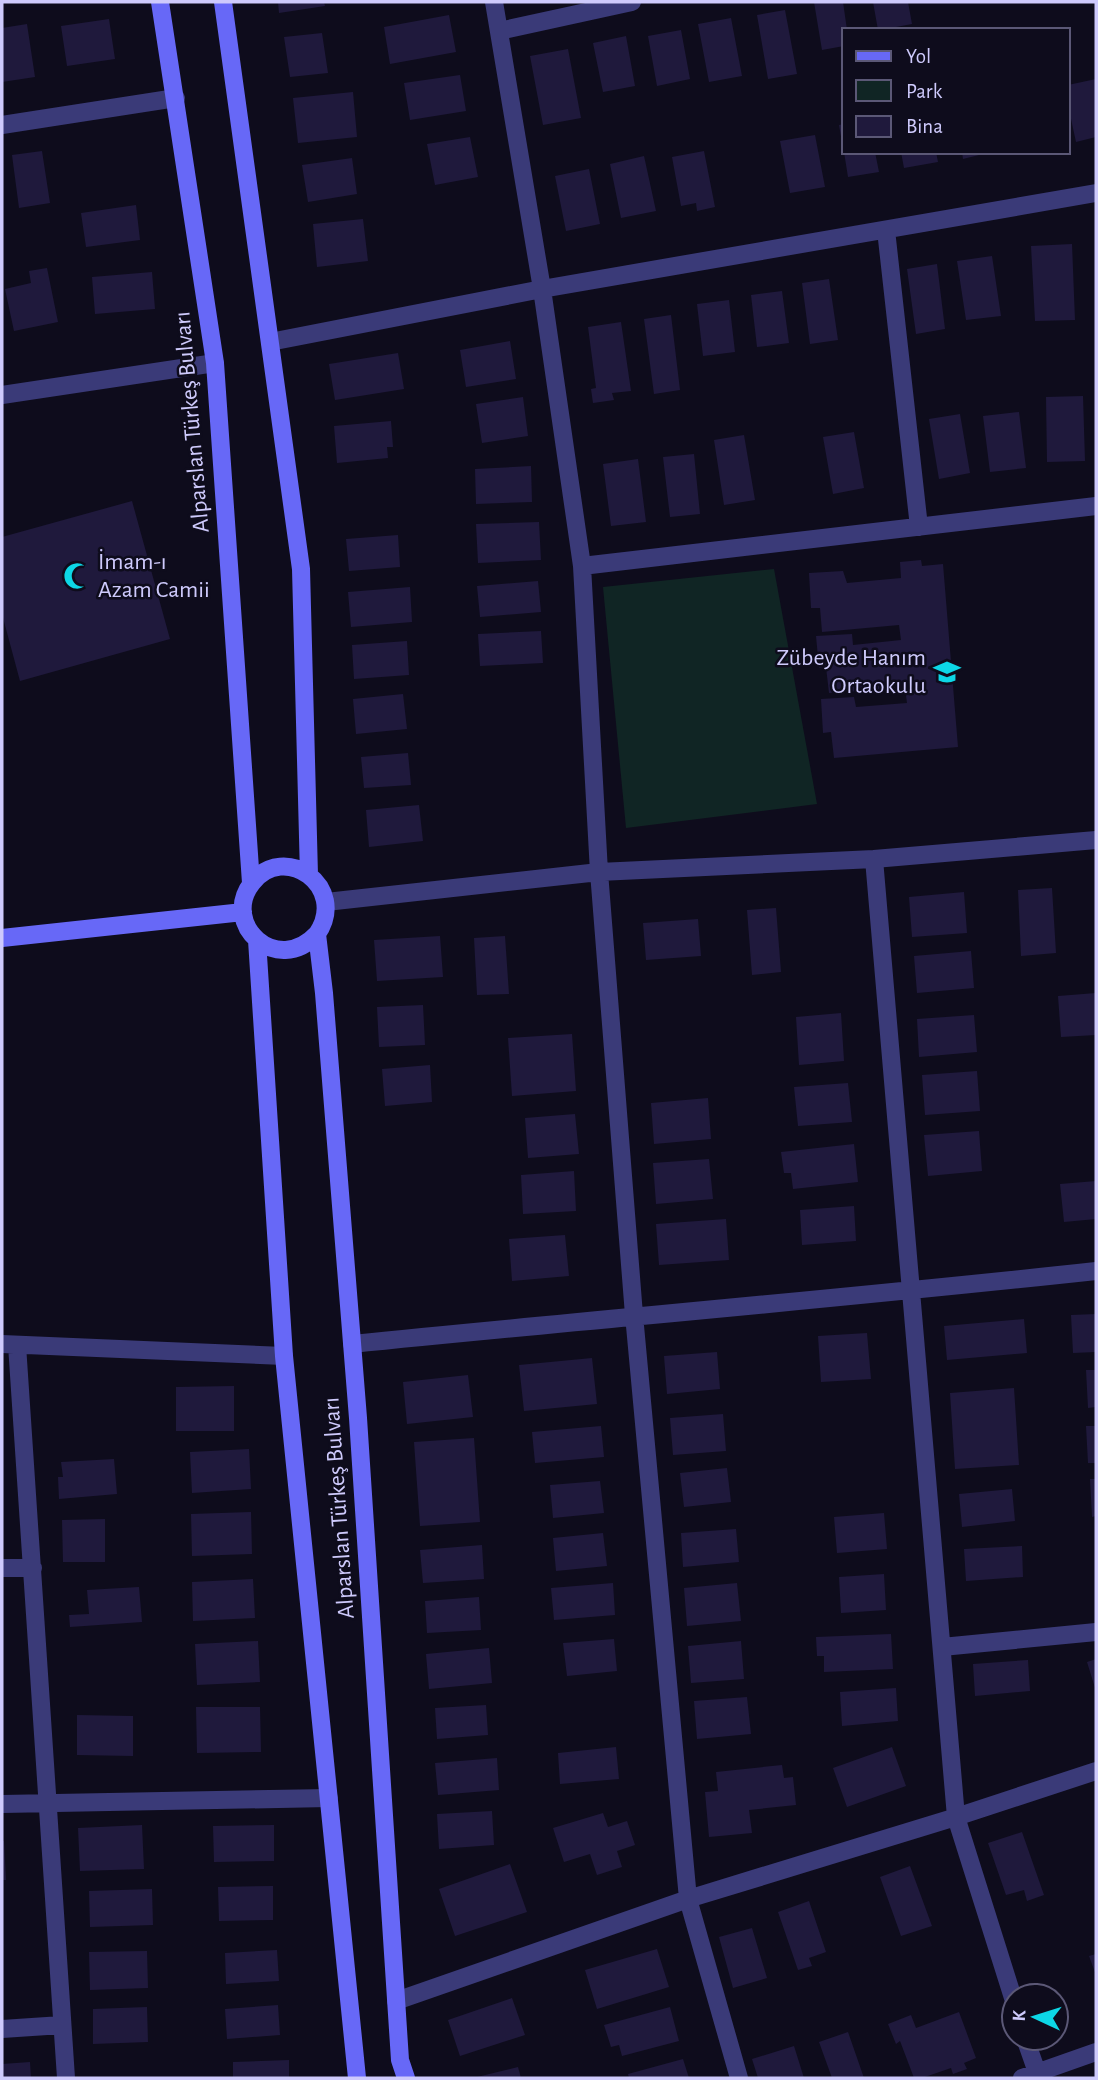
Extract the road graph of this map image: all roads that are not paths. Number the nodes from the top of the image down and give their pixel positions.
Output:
1 (160, 2) edge
2 (223, 2) edge
3 (494, 2) edge
4 (632, 2) edge
5 (499, 31) junction
6 (176, 98) junction
7 (2, 125) edge
8 (1096, 193) edge
9 (886, 230) junction
10 (542, 289) junction
11 (270, 342) junction
12 (215, 363) junction
13 (2, 394) edge
14 (1096, 506) edge
15 (919, 527) junction
16 (582, 566) junction
17 (1096, 840) edge
18 (873, 859) junction
19 (599, 872) junction
20 (309, 875) junction
21 (251, 883) junction
22 (326, 902) junction
23 (243, 912) junction
24 (317, 934) junction
25 (2, 938) edge
26 (257, 940) junction
27 (1096, 1271) edge
28 (912, 1291) junction
29 (634, 1315) junction
30 (9, 1344) edge
31 (352, 1344) junction
32 (284, 1356) junction
33 (2, 1568) edge
34 (33, 1568) junction
35 (1096, 1632) edge
36 (942, 1647) junction
37 (1096, 1770) edge
38 (329, 1798) junction
39 (2, 1804) edge
40 (49, 1804) junction
41 (956, 1816) junction
42 (688, 1899) junction
43 (1008, 1982) edge
44 (397, 2001) junction
45 (62, 2025) junction
46 (2, 2029) edge
47 (1028, 2052) edge
48 (1096, 2052) edge
49 (1032, 2077) edge
50 (66, 2078) edge
51 (357, 2078) edge
52 (405, 2078) edge
53 (739, 2078) edge

1 - 6 main road, Alparslan Türkeş Bulvarı
2 - 11 main road
3 - 5 street
4 - 5 street
5 - 10 street
6 - 7 street
6 - 12 main road, Alparslan Türkeş Bulvarı
8 - 9 street
9 - 10 street
9 - 15 street
10 - 11 street
10 - 16 street
11 - 20 main road
12 - 13 street
12 - 21 main road, Alparslan Türkeş Bulvarı
14 - 15 street
15 - 16 street
16 - 19 street
17 - 18 street
18 - 19 street
18 - 28 street
19 - 22 street
19 - 29 street
20 - 21 main road
20 - 22 main road
21 - 23 main road, Alparslan Türkeş Bulvarı
22 - 24 main road, Alparslan Türkeş Bulvarı
23 - 25 main road
23 - 26 main road, Alparslan Türkeş Bulvarı
24 - 26 main road
24 - 31 main road, Alparslan Türkeş Bulvarı
26 - 32 main road, Alparslan Türkeş Bulvarı
27 - 28 street
28 - 29 street
28 - 36 street
29 - 31 street
29 - 42 street
30 - 32 street
30 - 34 street
31 - 44 main road, Alparslan Türkeş Bulvarı
32 - 38 main road, Alparslan Türkeş Bulvarı
33 - 34 street
34 - 40 street
35 - 36 street
36 - 41 street
37 - 41 street
38 - 40 street
38 - 51 main road, Alparslan Türkeş Bulvarı
39 - 40 street
40 - 45 street
41 - 42 street
41 - 43 street
42 - 44 street
42 - 53 street
44 - 52 main road, Alparslan Türkeş Bulvarı
45 - 46 street
45 - 50 street
47 - 49 street
48 - 49 street

